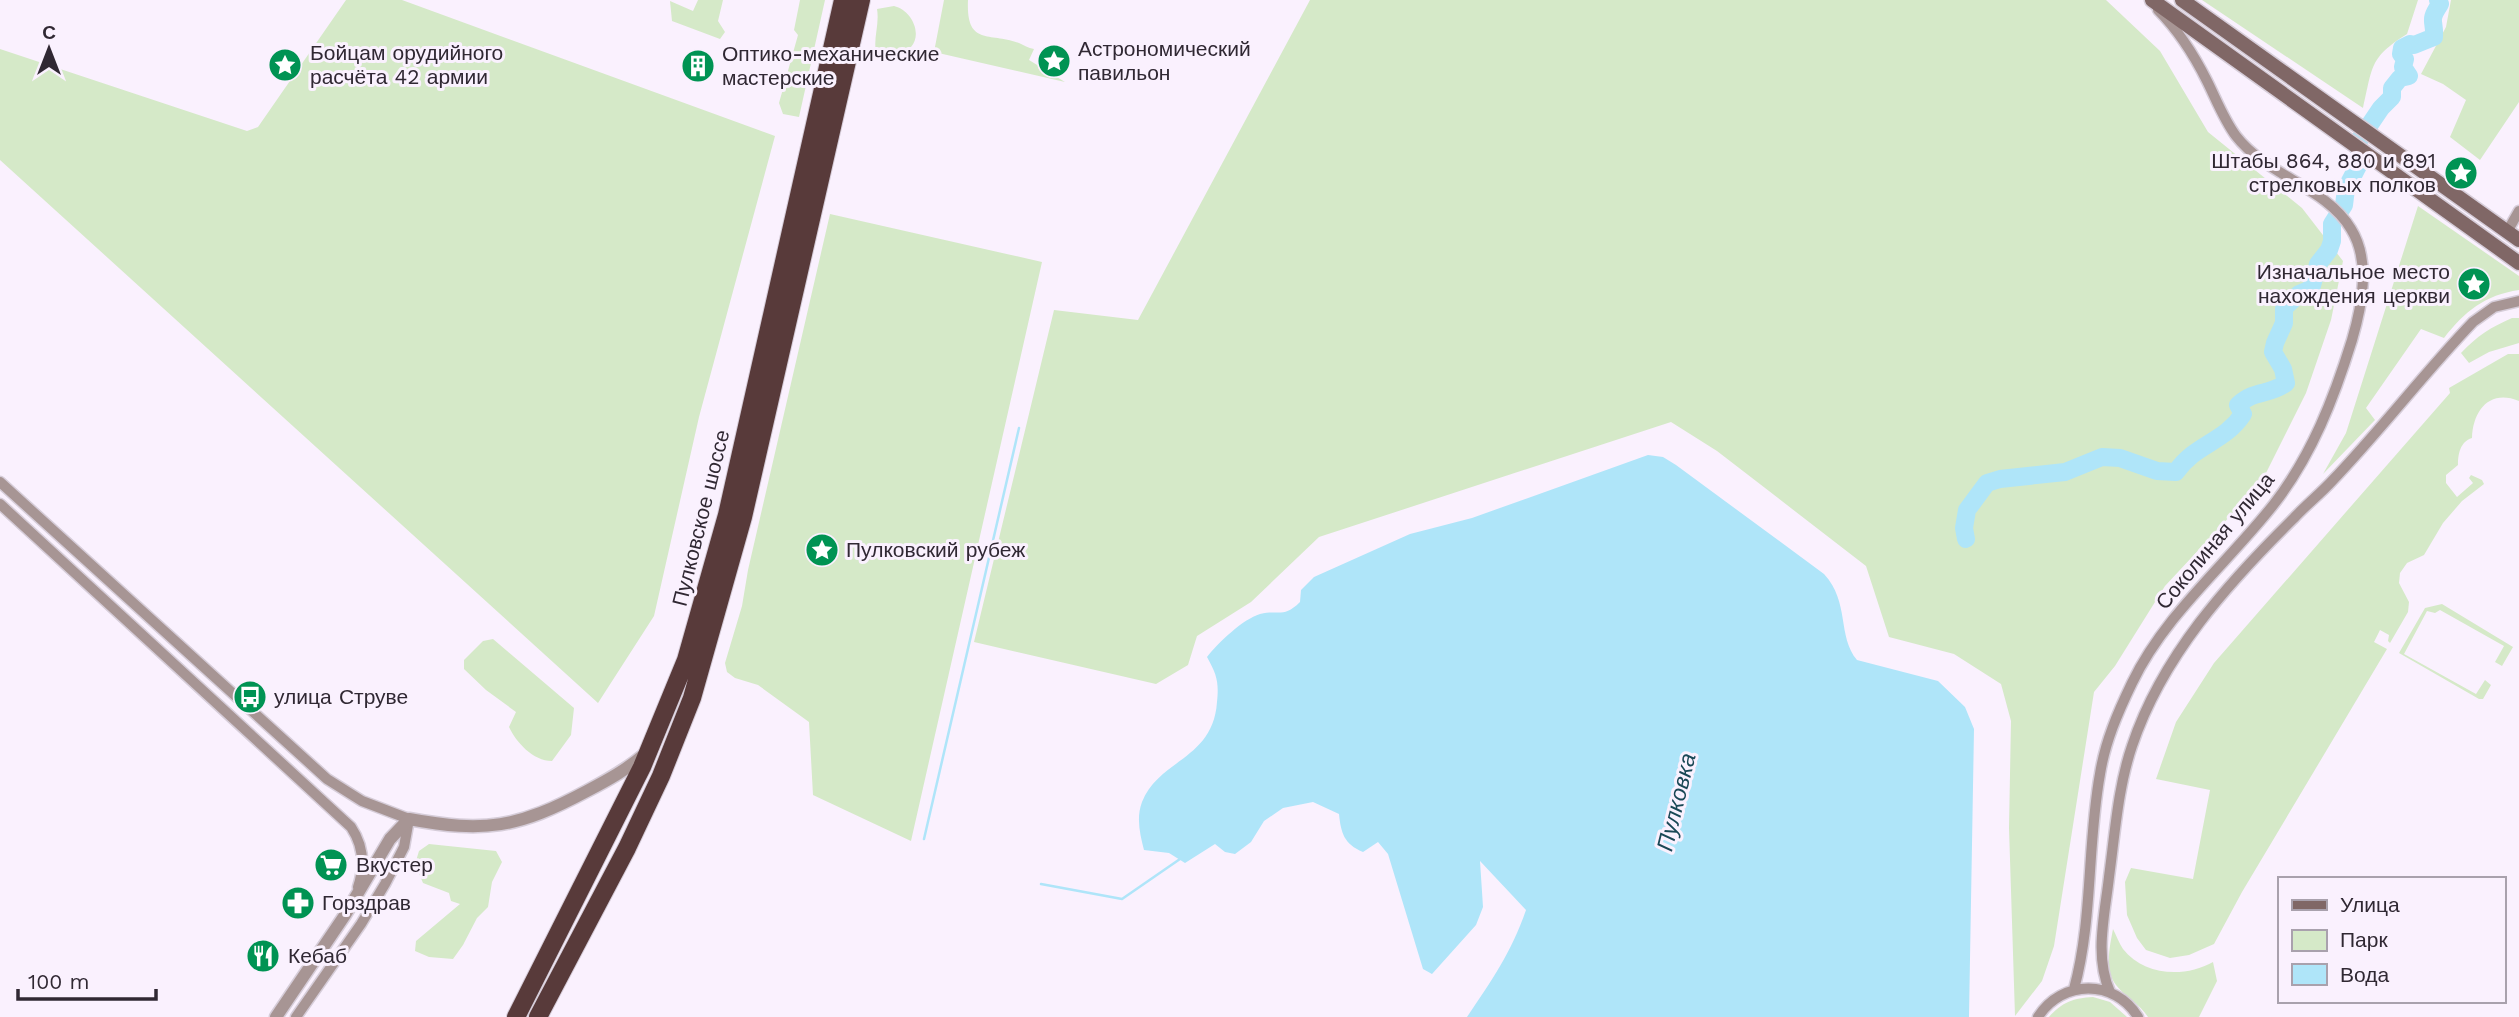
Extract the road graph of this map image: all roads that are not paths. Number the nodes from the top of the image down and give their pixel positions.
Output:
1 (843, 0) edge
2 (861, 0) edge
3 (2150, 0) edge
4 (2182, 0) edge
5 (2519, 211) edge
6 (2513, 236) edge
7 (2519, 263) edge
8 (2519, 301) edge
9 (0, 482) edge
10 (0, 504) edge
11 (649, 751) junction
12 (409, 819) junction
13 (353, 902) junction
14 (2074, 989) junction
15 (2109, 992) junction
16 (279, 1012) edge
17 (296, 1017) edge
18 (516, 1017) edge
19 (538, 1017) edge
20 (2038, 1017) edge
21 (2138, 1017) edge

1 - 11 highway, Пулковское шоссе
2 - 19 highway, Пулковское шоссе
3 - 7 main road
3 - 14 street, Соколиная улица
4 - 6 main road
5 - 6 street
8 - 15 street, Соколиная улица
9 - 12 street
10 - 13 street
11 - 12 street
11 - 18 highway, Пулковское шоссе
12 - 13 street
12 - 17 street
13 - 16 street
14 - 15 street
14 - 20 street
15 - 21 street

